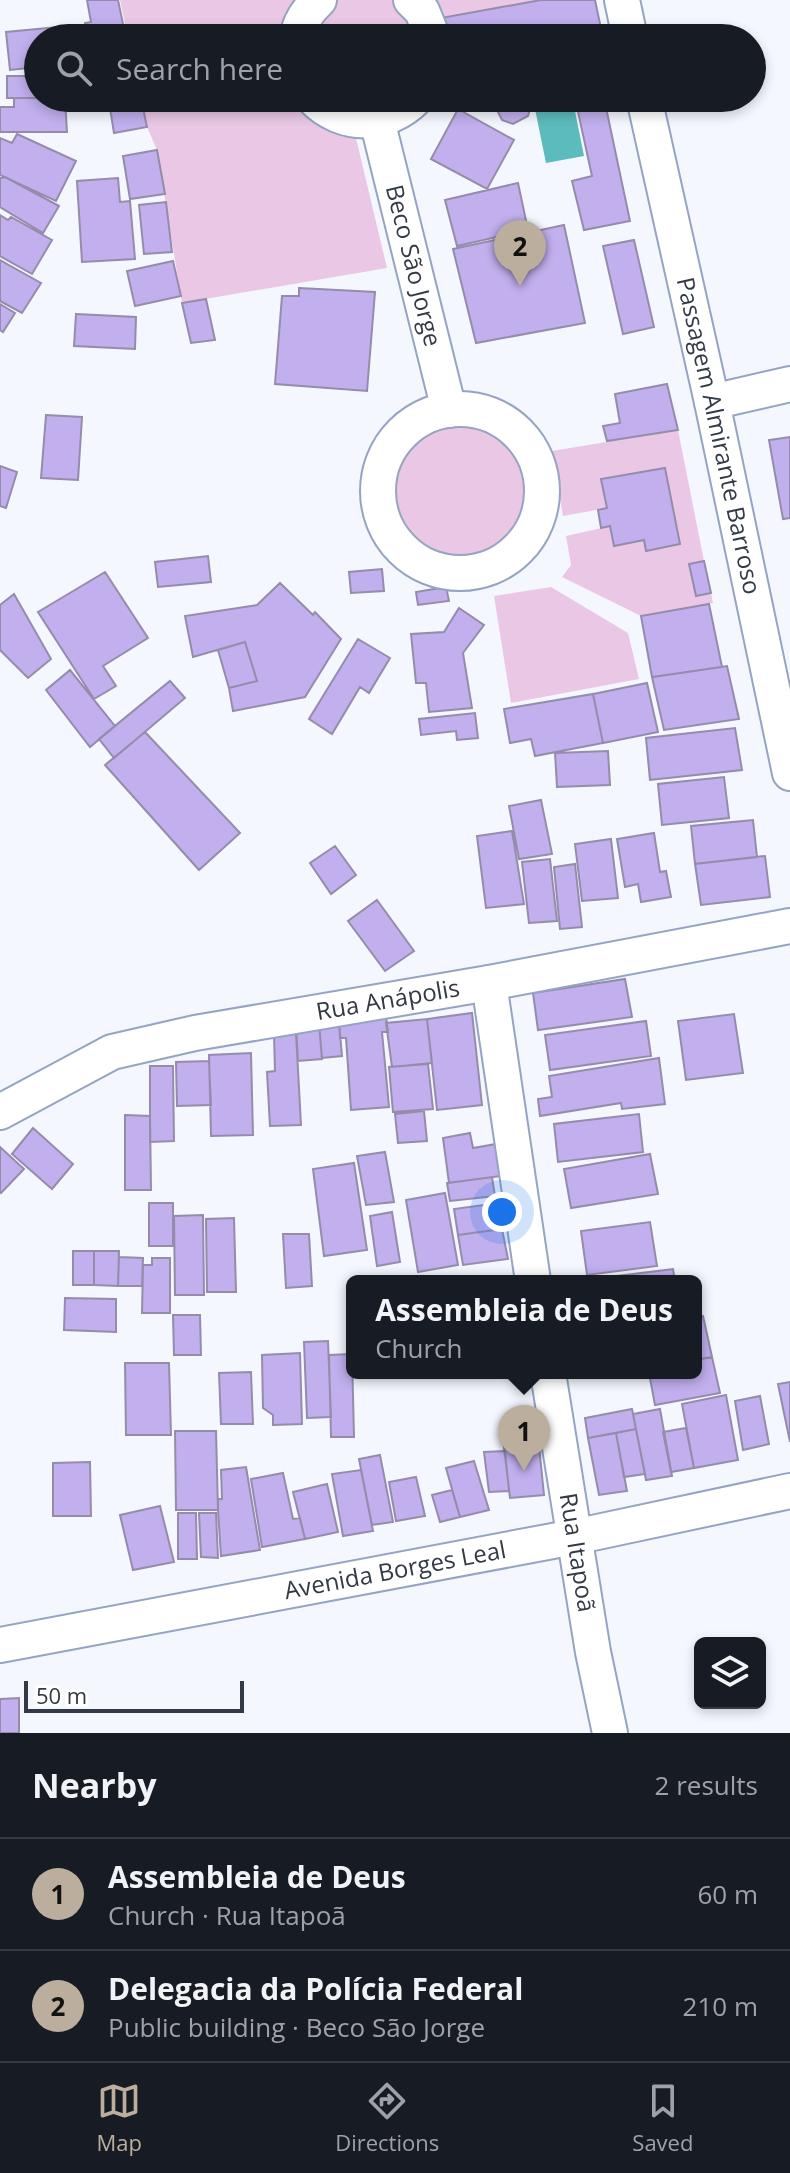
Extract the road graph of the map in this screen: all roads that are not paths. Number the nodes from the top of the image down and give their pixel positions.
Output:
1 (319, 0) edge
2 (411, 0) edge
3 (622, 0) edge
4 (301, 24) edge
5 (427, 24) edge
6 (627, 24) edge
7 (330, 112) edge
8 (400, 112) edge
9 (647, 112) edge
10 (377, 120) junction
11 (790, 384) edge
12 (712, 402) junction
13 (449, 410) junction
14 (790, 773) edge
15 (790, 926) edge
16 (489, 983) junction
17 (0, 1112) edge
18 (532, 1275) edge
19 (549, 1379) edge
20 (790, 1491) edge
21 (574, 1537) junction
22 (0, 1645) edge
23 (610, 1733) edge

1 - 4 street
2 - 5 street
3 - 6 street
7 - 10 street
8 - 10 street
9 - 12 street, Passagem Almirante Barroso
10 - 13 street, Beco São Jorge
11 - 12 street
12 - 14 street, Passagem Almirante Barroso
13 - 13 street
15 - 16 street, Rua Anápolis
16 - 17 street, Rua Anápolis
16 - 18 street
19 - 21 street, Rua Itapoã
20 - 21 street, Avenida Borges Leal
21 - 22 street, Avenida Borges Leal
21 - 23 street, Rua Itapoã

